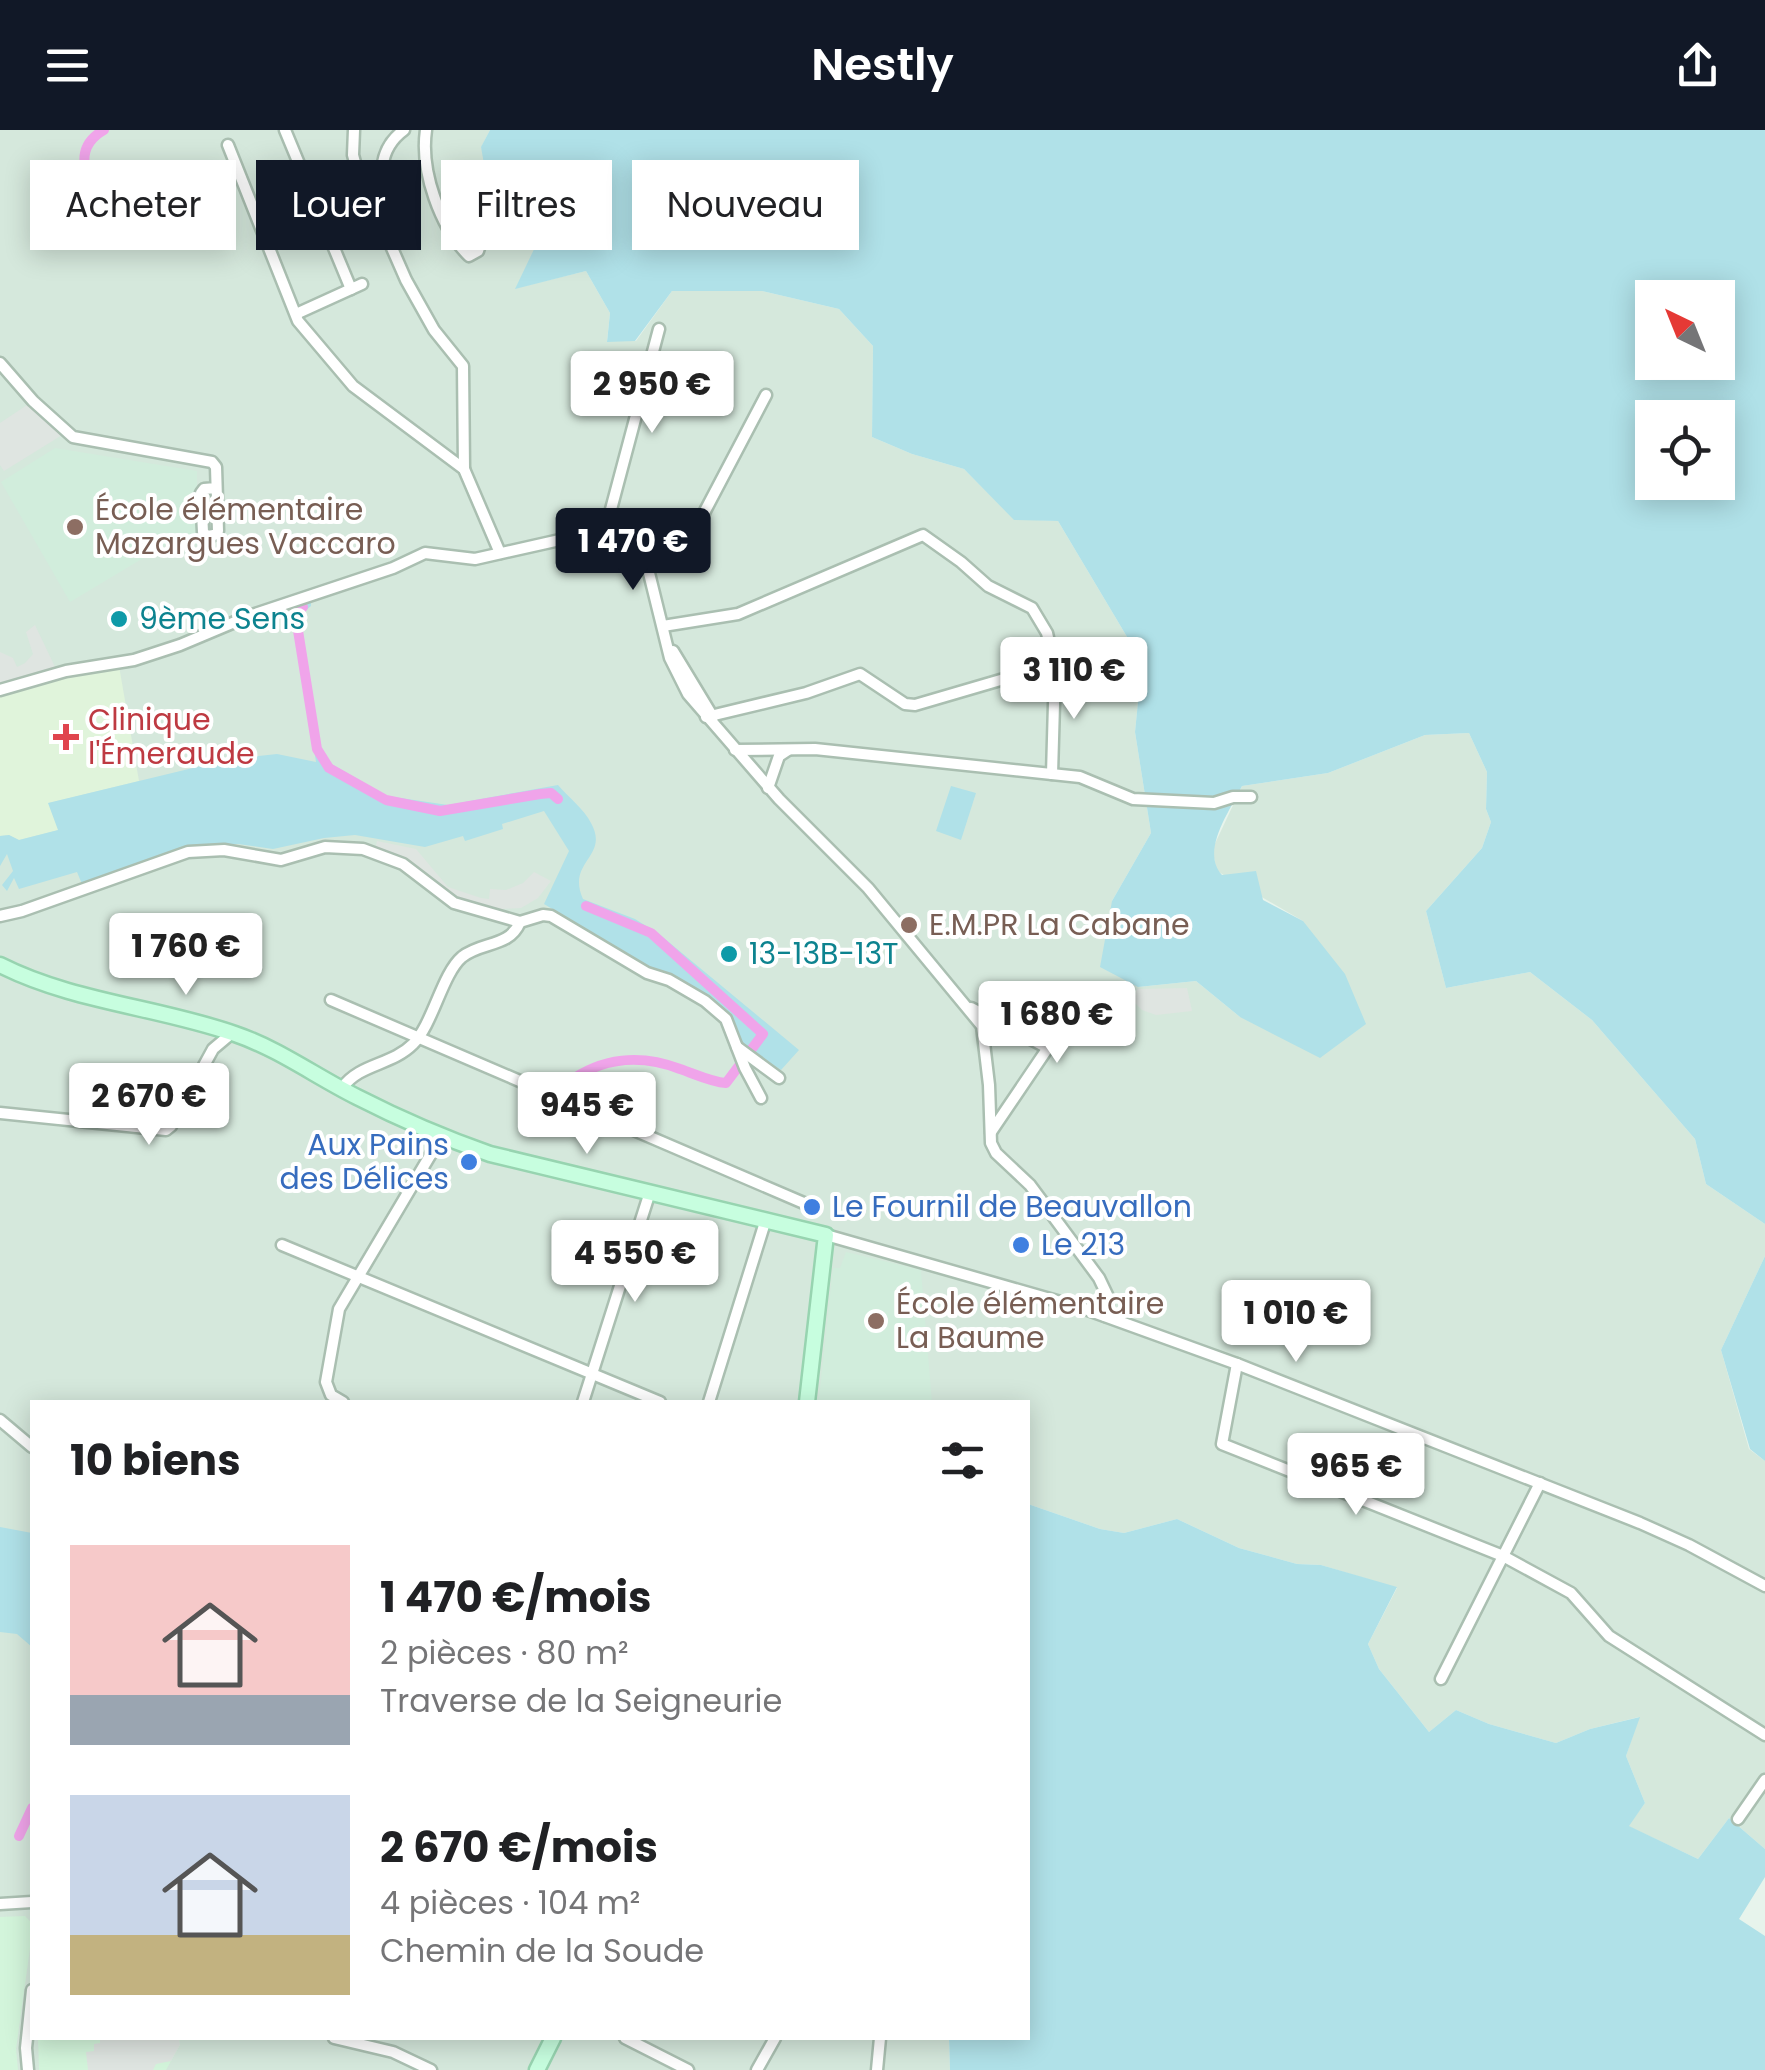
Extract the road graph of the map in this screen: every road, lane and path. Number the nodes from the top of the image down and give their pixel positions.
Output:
1 (285, 130) edge
2 (354, 130) edge
3 (404, 130) edge
4 (426, 130) edge
5 (228, 145) dead end
6 (354, 160) edge
7 (384, 160) edge
8 (441, 210) edge
9 (393, 250) edge
10 (296, 314) junction
11 (659, 330) dead end
12 (0, 363) edge
13 (766, 395) dead end
14 (464, 469) junction
15 (216, 488) dead end
16 (605, 532) junction
17 (650, 550) junction
18 (500, 553) junction
19 (664, 631) junction
20 (1050, 668) junction
21 (0, 690) edge
22 (709, 715) junction
23 (736, 750) junction
24 (784, 752) junction
25 (755, 773) junction
26 (1052, 774) junction
27 (768, 788) junction
28 (1252, 796) dead end
29 (0, 916) edge
30 (520, 922) junction
31 (0, 965) edge
32 (1116, 994) dead end
33 (331, 1000) dead end
34 (966, 1005) junction
35 (232, 1032) junction
36 (419, 1036) junction
37 (736, 1046) junction
38 (1046, 1047) junction
39 (779, 1078) dead end
40 (342, 1088) junction
41 (761, 1098) dead end
42 (0, 1113) edge
43 (991, 1133) junction
44 (441, 1136) junction
45 (649, 1195) junction
46 (806, 1204) dead end
47 (766, 1219) junction
48 (826, 1235) junction
49 (282, 1245) dead end
50 (357, 1276) junction
51 (1104, 1316) junction
52 (1237, 1364) junction
53 (592, 1374) junction
54 (334, 1399) edge
55 (584, 1400) edge
56 (655, 1400) edge
57 (710, 1400) edge
58 (807, 1400) edge
59 (0, 1420) edge
60 (30, 1446) edge
61 (1540, 1483) junction
62 (1503, 1556) junction
63 (1765, 1586) edge
64 (1441, 1680) dead end
65 (1765, 1735) edge
66 (1765, 1780) edge
67 (1738, 1819) dead end
68 (0, 1904) edge
69 (29, 1904) edge
70 (30, 2009) edge
71 (342, 2040) edge
72 (553, 2040) edge
73 (629, 2040) edge
74 (774, 2040) edge
75 (880, 2040) edge
76 (28, 2070) edge
77 (430, 2070) edge
78 (537, 2070) edge
79 (688, 2070) edge
80 (757, 2070) edge
81 (876, 2070) edge

1 - 10 street
2 - 6 street
3 - 7 street
4 - 8 street
5 - 10 street
9 - 14 street
10 - 14 street
11 - 16 street
12 - 15 street
13 - 17 street
14 - 18 street
16 - 17 street
16 - 18 street
17 - 19 street
18 - 21 street
19 - 20 street
19 - 22 street
20 - 22 street
20 - 26 street
22 - 23 street
23 - 24 street
23 - 25 street
24 - 25 street
24 - 26 street
24 - 27 street
25 - 27 street
26 - 28 street
27 - 34 street
29 - 30 street
30 - 36 street
30 - 37 street
31 - 35 street
32 - 38 street
33 - 36 street
34 - 38 street
34 - 43 street
35 - 40 street
35 - 42 street
36 - 40 street
36 - 46 street
37 - 39 street
37 - 41 street
38 - 43 street
40 - 44 street
43 - 51 street
44 - 45 street
44 - 50 street
45 - 47 street
45 - 53 street
47 - 48 street
47 - 57 street
48 - 51 street
48 - 58 street
49 - 50 street
50 - 53 street
50 - 54 street
51 - 52 street
52 - 61 street
52 - 62 street
53 - 55 street
53 - 56 street
59 - 60 street
61 - 62 street
61 - 63 street
62 - 64 street
62 - 65 street
66 - 67 street
68 - 69 street
70 - 76 street
71 - 77 street
72 - 78 street
73 - 79 street
74 - 80 street
75 - 81 street

